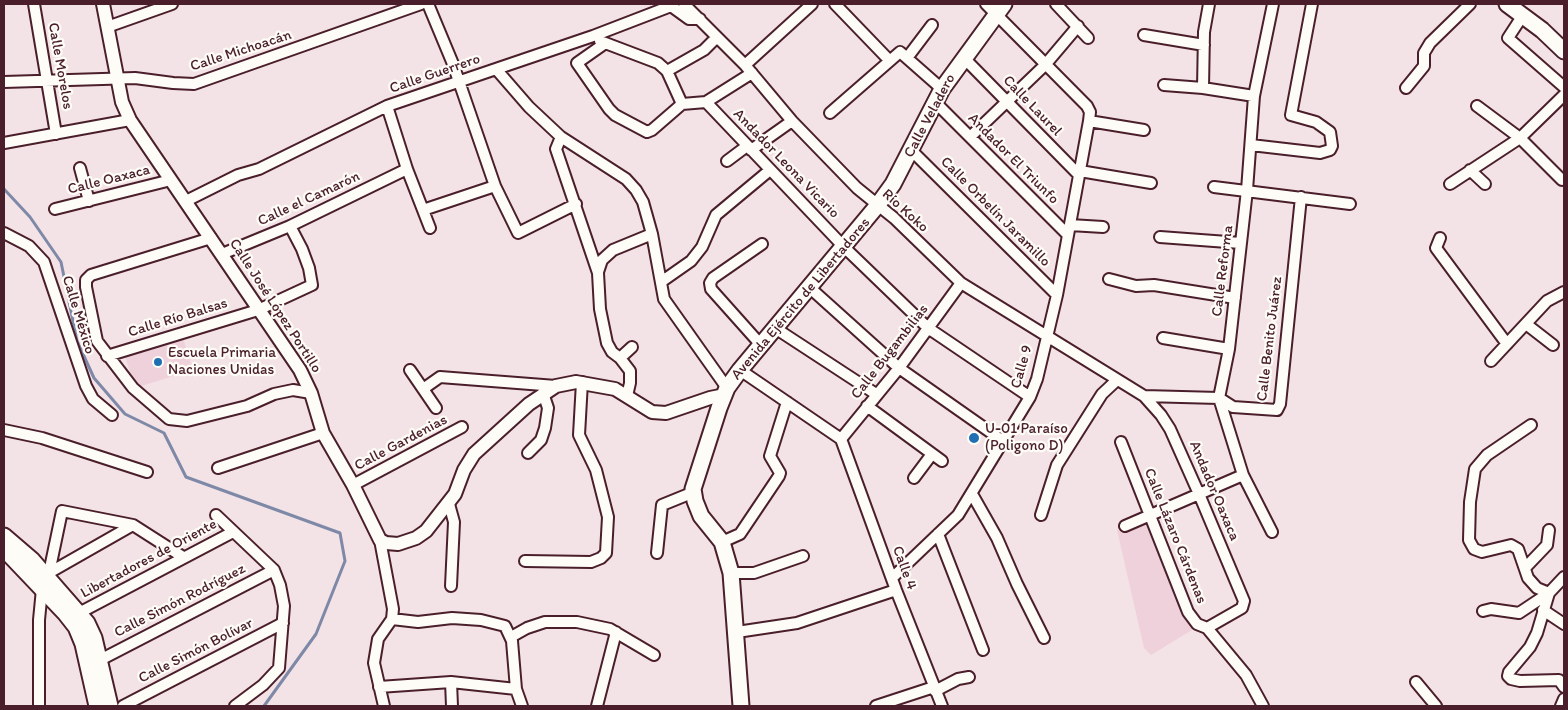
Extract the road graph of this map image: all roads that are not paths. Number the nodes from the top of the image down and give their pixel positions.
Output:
1 (34, 4) edge
2 (103, 4) edge
3 (172, 4) edge
4 (421, 4) edge
5 (428, 4) edge
6 (684, 4) edge
7 (812, 4) edge
8 (835, 4) edge
9 (1056, 4) edge
10 (1209, 4) edge
11 (1273, 4) edge
12 (1312, 4) edge
13 (1470, 4) edge
14 (1507, 4) edge
15 (995, 7) edge
16 (147, 8) edge
17 (1523, 15) junction
18 (700, 19) junction
19 (932, 25) dead end
20 (1078, 26) junction
21 (107, 27) junction
22 (1144, 35) dead end
23 (593, 36) junction
24 (717, 37) junction
25 (1088, 38) dead end
26 (604, 44) junction
27 (1204, 45) junction
28 (1564, 51) edge
29 (903, 55) junction
30 (964, 58) junction
31 (889, 60) junction
32 (1045, 65) junction
33 (496, 69) junction
34 (748, 69) junction
35 (667, 71) junction
36 (117, 78) junction
37 (46, 80) junction
38 (4, 82) edge
39 (459, 82) junction
40 (1164, 85) dead end
41 (1564, 87) edge
42 (1203, 88) junction
43 (1406, 88) dead end
44 (1564, 95) edge
45 (939, 96) junction
46 (1254, 96) junction
47 (706, 102) junction
48 (1008, 102) junction
49 (682, 104) junction
50 (387, 106) junction
51 (1477, 106) dead end
52 (830, 113) dead end
53 (1090, 117) junction
54 (130, 120) junction
55 (792, 121) junction
56 (1144, 130) dead end
57 (56, 134) junction
58 (561, 137) junction
59 (970, 137) junction
60 (1520, 138) junction
61 (4, 143) edge
62 (1250, 145) junction
63 (749, 148) junction
64 (912, 151) junction
65 (727, 161) dead end
66 (80, 168) dead end
67 (407, 169) junction
68 (770, 170) junction
69 (1470, 170) junction
70 (1079, 173) junction
71 (171, 180) junction
72 (1562, 180) dead end
73 (1151, 183) dead end
74 (1450, 184) dead end
75 (1485, 184) dead end
76 (495, 186) junction
77 (1214, 187) dead end
78 (1248, 190) junction
79 (1301, 198) junction
80 (89, 201) junction
81 (186, 201) junction
82 (576, 204) junction
83 (1350, 204) dead end
84 (877, 206) junction
85 (55, 209) dead end
86 (423, 210) junction
87 (290, 226) junction
88 (1103, 227) dead end
89 (430, 228) dead end
90 (1069, 230) junction
91 (4, 233) edge
92 (652, 234) junction
93 (1160, 237) dead end
94 (211, 238) junction
95 (1440, 238) dead end
96 (1241, 243) junction
97 (762, 244) dead end
98 (844, 247) junction
99 (222, 254) junction
100 (598, 273) junction
101 (1109, 280) dead end
102 (661, 282) junction
103 (961, 282) junction
104 (809, 287) junction
105 (1564, 292) edge
106 (1057, 295) junction
107 (1235, 298) junction
108 (258, 310) junction
109 (1526, 324) junction
110 (775, 328) junction
111 (928, 328) junction
112 (1046, 336) junction
113 (1163, 338) dead end
114 (1507, 344) junction
115 (761, 345) junction
116 (1553, 345) dead end
117 (632, 347) dead end
118 (1229, 349) junction
119 (107, 356) junction
120 (620, 358) junction
121 (1491, 361) dead end
122 (899, 368) junction
123 (410, 370) dead end
124 (740, 370) junction
125 (1117, 380) junction
126 (582, 382) junction
127 (556, 386) junction
128 (423, 389) junction
129 (726, 392) junction
130 (311, 393) junction
131 (543, 393) junction
132 (876, 394) junction
133 (627, 396) junction
134 (1144, 396) junction
135 (1030, 397) junction
136 (1219, 398) junction
137 (787, 402) junction
138 (867, 406) junction
139 (436, 408) dead end
140 (112, 414) dead end
141 (1531, 425) dead end
142 (462, 427) dead end
143 (4, 430) edge
144 (323, 433) junction
145 (841, 439) junction
146 (1003, 442) junction
147 (1121, 442) dead end
148 (528, 453) dead end
149 (932, 454) junction
150 (942, 461) dead end
151 (218, 468) dead end
152 (147, 472) dead end
153 (1243, 475) junction
154 (914, 478) dead end
155 (353, 485) junction
156 (694, 492) junction
157 (972, 494) junction
158 (1199, 494) junction
159 (450, 504) junction
160 (1149, 514) junction
161 (216, 515) dead end
162 (1041, 515) dead end
163 (133, 524) junction
164 (1125, 526) dead end
165 (1549, 530) dead end
166 (233, 532) junction
167 (1272, 532) dead end
168 (938, 534) junction
169 (4, 536) edge
170 (380, 540) junction
171 (722, 542) junction
172 (4, 550) edge
173 (657, 553) dead end
174 (803, 556) dead end
175 (183, 557) junction
176 (525, 560) dead end
177 (1525, 568) junction
178 (274, 570) junction
179 (731, 573) junction
180 (1564, 577) edge
181 (892, 578) junction
182 (46, 579) junction
183 (451, 586) dead end
184 (896, 590) junction
185 (1549, 593) junction
186 (1543, 610) junction
187 (1483, 611) dead end
188 (80, 613) junction
189 (392, 619) junction
190 (283, 623) junction
191 (1564, 624) edge
192 (1207, 628) junction
193 (616, 632) junction
194 (737, 632) junction
195 (511, 637) junction
196 (1044, 638) dead end
197 (983, 650) dead end
198 (654, 655) dead end
199 (100, 660) junction
200 (969, 677) dead end
201 (451, 682) junction
202 (1416, 682) dead end
203 (379, 687) junction
204 (1564, 687) edge
205 (516, 689) junction
206 (934, 689) junction
207 (1564, 699) edge
208 (39, 706) edge
209 (97, 706) edge
210 (110, 706) edge
211 (123, 706) edge
212 (235, 706) edge
213 (384, 706) edge
214 (452, 706) edge
215 (522, 706) edge
216 (597, 706) edge
217 (741, 706) edge
218 (876, 706) edge
219 (942, 706) edge
220 (1263, 706) edge
221 (1436, 706) edge
222 (1561, 706) edge

1 - 37 street, Calle Morelos
2 - 21 street, Calle José López Portillo
3 - 16 street
4 - 36 street, Calle Michoacán
5 - 39 street
6 - 18 street, Río Koko
7 - 34 street
8 - 31 street
9 - 20 street
10 - 27 street
11 - 46 street, Calle Reforma
12 - 62 street
13 - 43 street
14 - 17 main road
15 - 30 main road, Calle Veladero
15 - 32 street
16 - 21 street
17 - 28 main road
17 - 41 street
18 - 23 street, Calle Guerrero
18 - 24 street, Río Koko
19 - 29 street
20 - 25 street
20 - 32 street
21 - 36 street, Calle José López Portillo
22 - 27 street
23 - 26 street
23 - 33 street, Calle Guerrero
24 - 34 street, Río Koko
24 - 35 street
26 - 35 street
26 - 49 street
27 - 42 street
29 - 31 street
29 - 45 street, Andador El Triunfo
30 - 45 main road, Calle Veladero
30 - 48 street, Calle Laurel
31 - 52 street
32 - 48 street
32 - 53 street
33 - 39 street, Calle Guerrero
33 - 58 street
34 - 47 street
34 - 55 street, Río Koko
35 - 49 street
36 - 37 street, Calle Michoacán
36 - 54 street, Calle José López Portillo
37 - 38 street, Calle Michoacán
37 - 57 street, Calle Morelos
39 - 50 street, Calle Guerrero
39 - 76 street
40 - 42 street
42 - 46 street
44 - 60 street
45 - 59 street, Andador El Triunfo
45 - 64 main road, Calle Veladero
46 - 62 street, Calle Reforma
47 - 49 street
47 - 63 street, Andador Leona Vicario
48 - 59 street
48 - 70 street, Calle Laurel
50 - 67 street
50 - 81 street, Calle Guerrero
51 - 60 street
53 - 56 street
53 - 70 street, Calle 9
54 - 57 street
54 - 71 street, Calle José López Portillo
55 - 63 street
55 - 84 street, Río Koko
57 - 61 street
58 - 82 street
58 - 92 street
59 - 90 street, Andador El Triunfo
60 - 69 street
60 - 72 street
62 - 78 street, Calle Reforma
63 - 65 street
63 - 68 street, Andador Leona Vicario
64 - 84 main road, Calle Veladero
64 - 106 street, Calle Orbelín Jaramillo
66 - 80 street
67 - 86 street
67 - 87 street, Calle el Camarón
68 - 98 street, Andador Leona Vicario
68 - 102 street
69 - 74 street
69 - 75 street
70 - 73 street
70 - 90 street, Calle 9
71 - 80 street, Calle Oaxaca
71 - 81 street, Calle José López Portillo
76 - 82 street
76 - 86 street
77 - 78 street
78 - 79 street
78 - 96 street, Calle Reforma
79 - 83 street
79 - 136 street, Calle Benito Juárez
80 - 85 street, Calle Oaxaca
81 - 94 street, Calle José López Portillo
82 - 100 street
84 - 98 main road, Avenida Ejército de Libertadores
84 - 103 street, Río Koko
86 - 89 street
87 - 99 street, Calle el Camarón
87 - 108 street, Calle Río Balsas
88 - 90 street
90 - 106 street, Calle 9
91 - 140 street, Calle México
92 - 100 street
92 - 102 street
93 - 96 street
94 - 99 street, Calle José López Portillo
94 - 119 street
95 - 114 street
96 - 107 street, Calle Reforma
97 - 115 street
98 - 104 main road, Avenida Ejército de Libertadores
98 - 111 street, Andador Leona Vicario
99 - 108 street, Calle José López Portillo
100 - 120 street
101 - 107 street
102 - 129 street
103 - 111 street, Calle Bugambilias
103 - 112 street, Río Koko
104 - 110 main road, Avenida Ejército de Libertadores
104 - 122 street
105 - 109 street
106 - 112 street, Calle 9
107 - 118 street, Calle Reforma
108 - 119 street, Calle Río Balsas
108 - 130 street, Calle José López Portillo
109 - 114 street
109 - 116 street
110 - 115 main road, Avenida Ejército de Libertadores
110 - 132 street
111 - 122 street, Calle Bugambilias
111 - 135 street, Andador Leona Vicario
112 - 125 street, Río Koko
112 - 135 street, Calle 9
113 - 118 street
114 - 121 street
115 - 124 main road, Avenida Ejército de Libertadores
117 - 120 street
118 - 136 street, Calle Reforma
119 - 130 street
120 - 133 street
122 - 132 street, Calle Bugambilias
122 - 146 street
123 - 128 street
124 - 129 main road, Avenida Ejército de Libertadores
124 - 137 street
125 - 134 street, Río Koko
125 - 162 street
126 - 127 street
126 - 133 street
126 - 176 street
127 - 128 street
127 - 131 street
128 - 139 street
129 - 133 street
129 - 156 main road, Avenida Ejército de Libertadores
130 - 144 street, Calle José López Portillo
131 - 148 street
131 - 159 street
132 - 138 street, Calle Bugambilias
134 - 136 street, Calle Benito Juárez
134 - 158 street, Andador Oaxaca
135 - 146 street, Calle 9
136 - 153 street, Calle Reforma
137 - 145 street
137 - 171 street
138 - 145 street, Calle Bugambilias
138 - 149 street
141 - 177 street
142 - 155 street, Calle Gardenias
143 - 152 street
144 - 151 street
144 - 155 street, Calle José López Portillo
145 - 181 street, Calle 4
146 - 157 street, Calle 9
147 - 160 street, Calle Lázaro Cárdenas
149 - 150 street
149 - 154 street
153 - 158 street
153 - 167 street, Calle Reforma
155 - 170 street, Calle José López Portillo
156 - 171 main road, Avenida Ejército de Libertadores
156 - 173 street
157 - 168 street, Calle 9
157 - 196 street
158 - 160 street
158 - 192 street, Andador Oaxaca
159 - 170 street
159 - 183 street
160 - 164 street
160 - 192 street, Calle Lázaro Cárdenas
161 - 166 street
163 - 175 street
163 - 182 street
163 - 182 street
165 - 177 street
166 - 175 street, Libertadores de Oriente
166 - 178 street
168 - 181 street, Calle 9
168 - 197 street
169 - 182 main road
170 - 189 street
171 - 179 main road, Avenida Ejército de Libertadores
172 - 182 main road
174 - 179 street
175 - 188 street, Libertadores de Oriente
177 - 185 street
178 - 190 street
178 - 199 street, Calle Simón Rodríguez
179 - 194 main road, Avenida Ejército de Libertadores
180 - 185 street
181 - 184 street, Calle 4
182 - 188 main road
182 - 208 street
182 - 209 main road
184 - 194 street
184 - 206 street, Calle 4
185 - 186 street
185 - 187 street
186 - 191 street
186 - 204 street
188 - 199 main road
189 - 195 street
189 - 203 street
190 - 211 street, Calle Simón Bolívar
190 - 212 street
192 - 220 street, Calle Lázaro Cárdenas
193 - 195 street
193 - 198 street
193 - 216 street
194 - 217 main road, Avenida Ejército de Libertadores
195 - 205 street
199 - 210 main road
200 - 206 street
201 - 203 street
201 - 205 street
201 - 214 street
202 - 221 street
203 - 213 street
205 - 215 street
206 - 218 street
206 - 219 street, Calle 4
207 - 222 street

